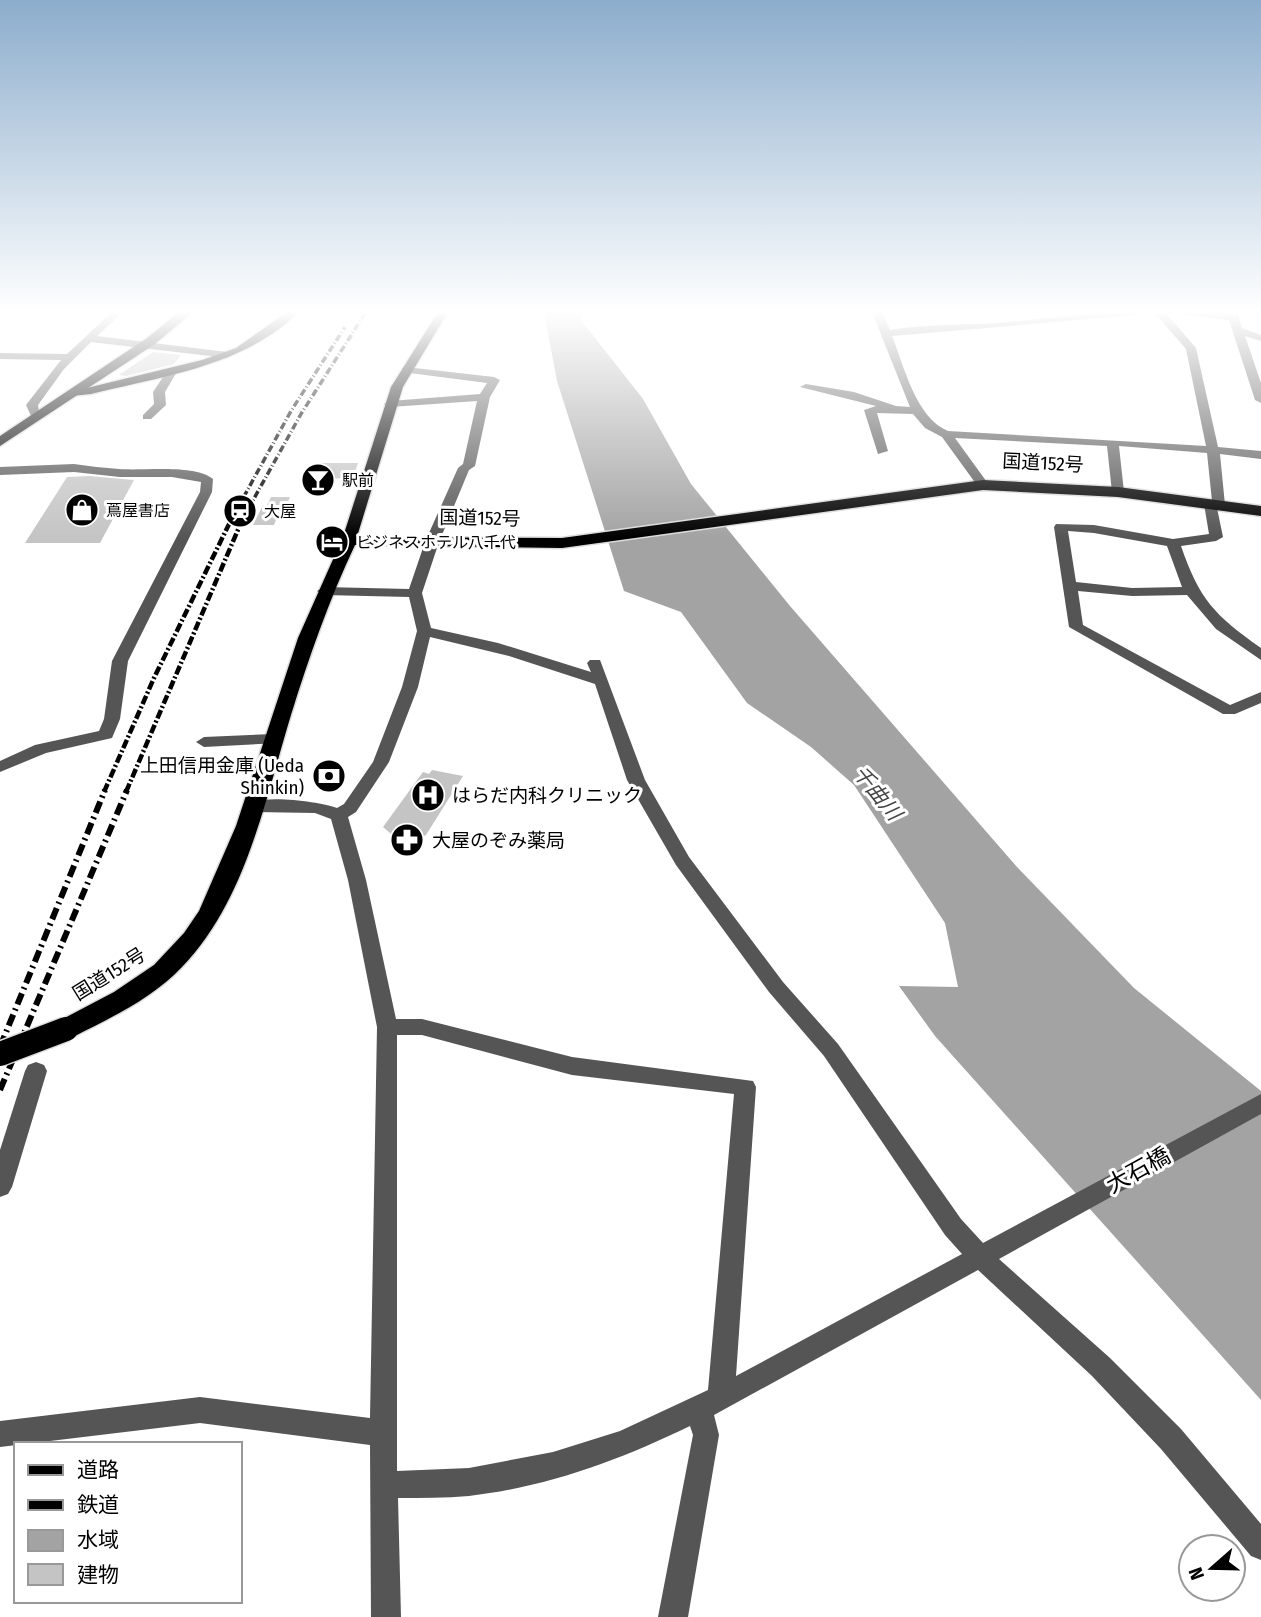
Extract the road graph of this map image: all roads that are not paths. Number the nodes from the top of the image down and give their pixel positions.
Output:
1 (45, 387) edge
2 (80, 387) edge
3 (105, 387) edge
4 (162, 387) edge
5 (397, 387) edge
6 (490, 387) edge
7 (809, 387) edge
8 (908, 387) edge
9 (1200, 387) edge
10 (72, 393) junction
11 (484, 397) junction
12 (390, 404) junction
13 (895, 409) junction
14 (917, 411) junction
15 (36, 416) junction
16 (147, 417) dead end
17 (946, 434) junction
18 (0, 442) edge
19 (1113, 444) junction
20 (1213, 450) junction
21 (882, 452) dead end
22 (1261, 455) edge
23 (0, 471) edge
24 (983, 485) junction
25 (1118, 492) junction
26 (1214, 505) junction
27 (1261, 511) edge
28 (349, 540) junction
29 (432, 542) junction
30 (1173, 542) junction
31 (1069, 586) junction
32 (324, 591) junction
33 (1192, 591) junction
34 (415, 593) junction
35 (424, 631) junction
36 (1261, 655) edge
37 (1261, 697) edge
38 (274, 739) junction
39 (204, 741) dead end
40 (0, 767) edge
41 (255, 806) junction
42 (339, 815) junction
43 (387, 1027) junction
44 (0, 1054) edge
45 (36, 1071) dead end
46 (1261, 1102) edge
47 (0, 1187) edge
48 (980, 1256) junction
49 (710, 1402) junction
50 (383, 1433) junction
51 (0, 1434) edge
52 (384, 1485) junction
53 (1261, 1546) edge
54 (386, 1617) edge
55 (673, 1617) edge

1 - 15 street
2 - 10 highway
3 - 10 main road
4 - 16 street
5 - 12 main road
6 - 11 street
7 - 13 street
8 - 14 street
9 - 20 street
10 - 15 highway
11 - 12 street
11 - 29 street
12 - 28 main road
13 - 14 street
13 - 21 street
14 - 17 street
15 - 18 highway
17 - 19 street
17 - 24 street
19 - 20 street
19 - 25 street
20 - 22 street
20 - 26 street
23 - 40 street
24 - 25 highway, 国道152号
24 - 29 highway, 国道152号
25 - 26 highway, 国道152号
26 - 27 highway, 国道152号
26 - 30 street
28 - 29 highway, 国道152号
28 - 32 highway, 国道152号
29 - 34 street
30 - 31 street
30 - 33 street
31 - 33 street
31 - 37 street
32 - 34 street
32 - 38 highway, 国道152号
33 - 36 street
34 - 35 street
35 - 42 street
35 - 48 street
38 - 39 street
38 - 41 highway, 国道152号
41 - 42 street
41 - 44 highway, 国道152号, bridge
42 - 43 street
43 - 49 street
43 - 50 street
45 - 47 street
46 - 48 street, 大石橋
48 - 49 street, 大石橋
48 - 53 street
49 - 52 street, 大石橋
49 - 55 street
50 - 51 street
50 - 52 street
52 - 54 street

